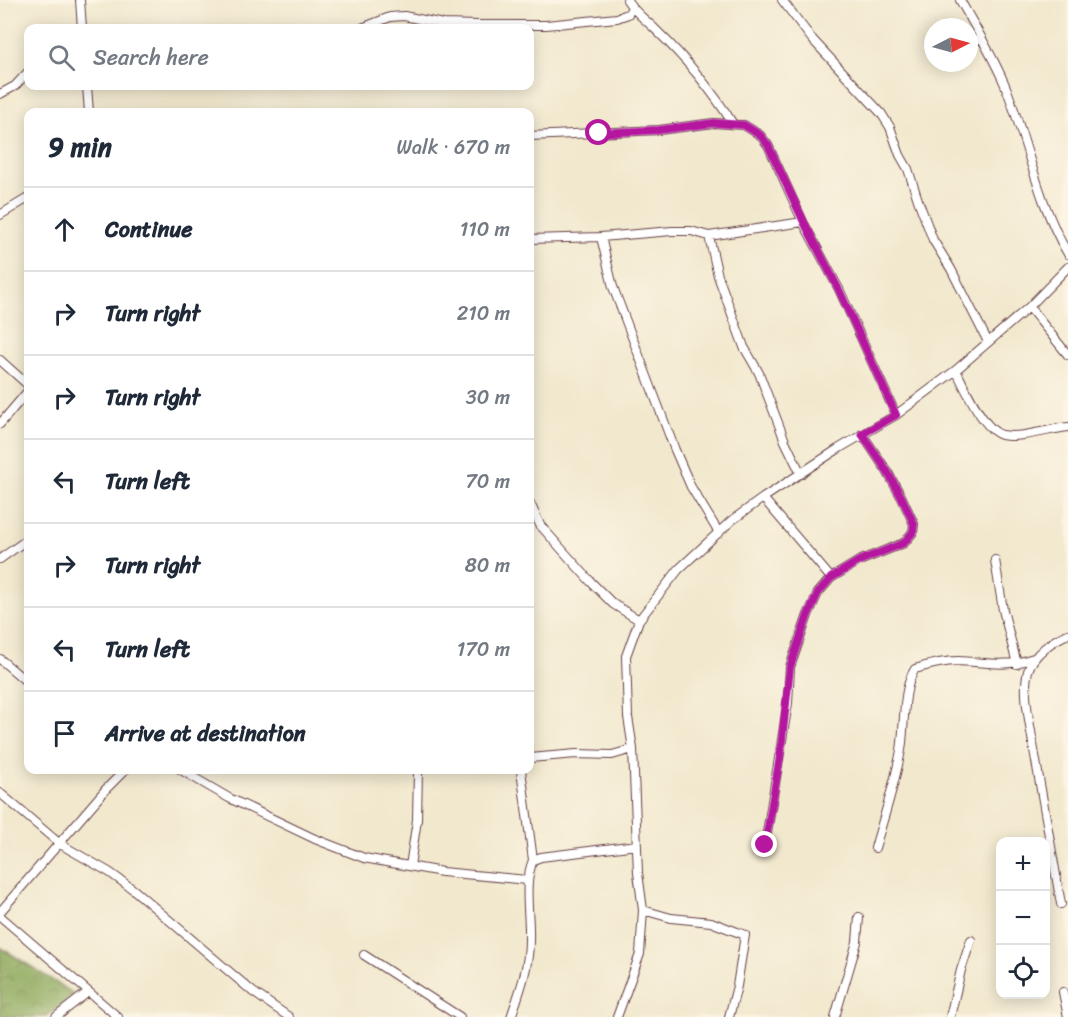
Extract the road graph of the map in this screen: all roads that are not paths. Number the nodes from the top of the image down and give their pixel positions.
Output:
1 (80, 0) edge
2 (782, 0) edge
3 (960, 0) edge
4 (630, 4) edge
5 (82, 24) edge
6 (372, 24) edge
7 (443, 24) edge
8 (443, 24) edge
9 (534, 24) edge
10 (534, 24) edge
11 (980, 37) joint
12 (24, 76) edge
13 (87, 90) edge
14 (0, 94) edge
15 (89, 108) edge
16 (733, 124) junction
17 (534, 136) edge
18 (24, 200) edge
19 (0, 215) edge
20 (804, 222) junction
21 (709, 236) junction
22 (601, 237) junction
23 (534, 239) edge
24 (1068, 254) edge
25 (1068, 267) edge
26 (1029, 307) junction
27 (988, 342) junction
28 (1068, 355) edge
29 (0, 360) edge
30 (956, 370) junction
31 (24, 381) edge
32 (24, 396) edge
33 (896, 415) junction
34 (0, 424) edge
35 (1068, 427) edge
36 (862, 434) junction
37 (801, 474) junction
38 (763, 498) junction
39 (534, 512) edge
40 (719, 533) junction
41 (24, 542) edge
42 (0, 559) edge
43 (995, 560) dead end
44 (831, 578) junction
45 (639, 620) junction
46 (1068, 634) edge
47 (1034, 658) junction
48 (0, 659) edge
49 (1017, 664) junction
50 (24, 680) edge
51 (633, 749) junction
52 (534, 758) edge
53 (121, 774) edge
54 (188, 774) edge
55 (418, 774) edge
56 (522, 774) edge
57 (0, 793) edge
58 (60, 844) junction
59 (637, 845) junction
60 (765, 845) dead end
61 (874, 848) dead end
62 (533, 860) junction
63 (410, 866) junction
64 (527, 880) junction
65 (1061, 904) dead end
66 (643, 910) junction
67 (0, 914) edge
68 (859, 917) dead end
69 (971, 940) dead end
70 (364, 955) dead end
71 (88, 992) junction
72 (1063, 992) dead end
73 (56, 1017) edge
74 (118, 1017) edge
75 (288, 1017) edge
76 (460, 1017) edge
77 (511, 1017) edge
78 (617, 1017) edge
79 (729, 1017) edge
80 (835, 1017) edge
81 (950, 1017) edge
82 (1068, 1017) edge

1 - 5 street
2 - 27 street
3 - 11 street
4 - 9 street
4 - 16 street
6 - 8 street
7 - 10 street
11 - 24 street
12 - 14 street
13 - 15 street
16 - 17 street
16 - 20 street
18 - 19 street
20 - 21 street
20 - 33 street
21 - 22 street
21 - 37 street
22 - 23 street
22 - 40 street
25 - 26 street
26 - 27 street
26 - 28 street
27 - 30 street
29 - 31 street
30 - 33 street
30 - 35 street
32 - 34 street
33 - 36 street
36 - 37 street
36 - 44 street
37 - 38 street
38 - 40 street
38 - 44 street
39 - 45 street
40 - 45 street
41 - 42 street
43 - 49 street
44 - 60 street
45 - 51 street
46 - 47 street
47 - 49 street
47 - 65 street
48 - 50 street
49 - 61 street
51 - 52 street
51 - 59 street
53 - 58 street
54 - 63 street
55 - 63 street
56 - 62 street
57 - 58 street
58 - 67 street
58 - 75 street
59 - 62 street
59 - 66 street
62 - 64 street
63 - 64 street
64 - 77 street
66 - 78 street
66 - 79 street
67 - 71 street
68 - 80 street
69 - 81 street
70 - 76 street
71 - 73 street
71 - 74 street
72 - 82 street

